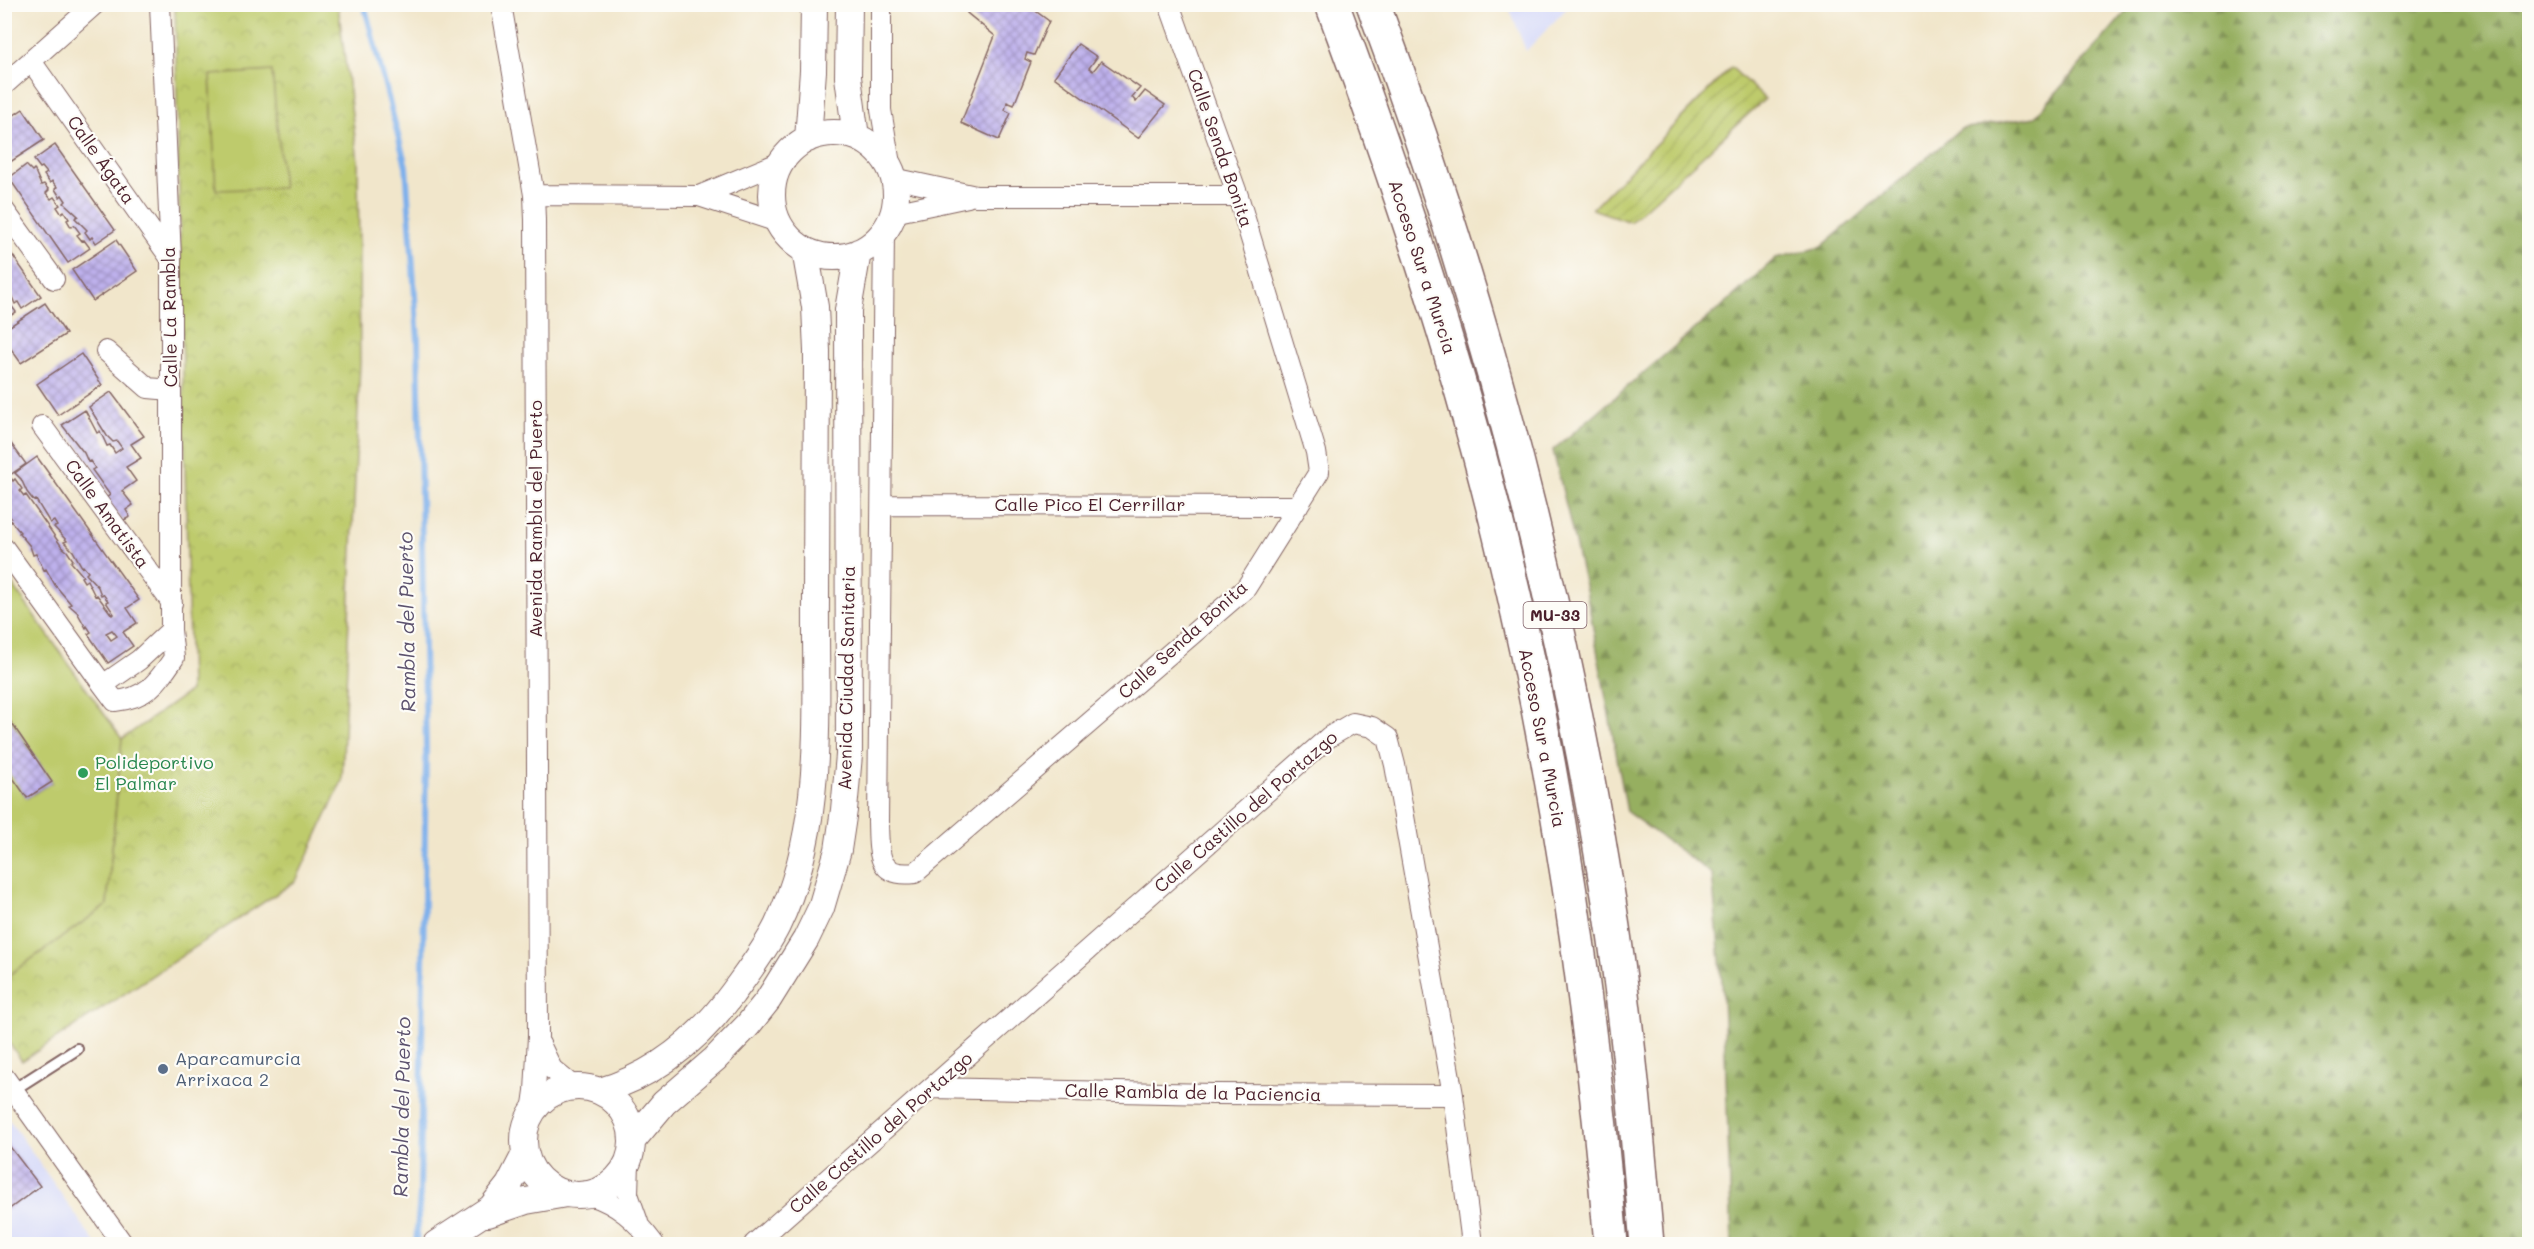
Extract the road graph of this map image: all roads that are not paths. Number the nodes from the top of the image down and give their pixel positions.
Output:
1 (160, 4) edge
2 (501, 4) edge
3 (814, 4) edge
4 (849, 4) edge
5 (881, 4) edge
6 (1169, 4) edge
7 (1319, 4) edge
8 (1332, 4) edge
9 (1373, 4) edge
10 (87, 7) edge
11 (1353, 60) junction
12 (31, 61) junction
13 (4, 85) edge
14 (856, 137) junction
15 (808, 139) junction
16 (782, 162) junction
17 (892, 174) junction
18 (534, 195) junction
19 (976, 195) junction
20 (699, 196) junction
21 (1238, 196) junction
22 (4, 210) edge
23 (778, 222) junction
24 (889, 222) junction
25 (805, 250) junction
26 (858, 252) junction
27 (171, 260) junction
28 (54, 279) dead end
29 (106, 351) dead end
30 (171, 390) junction
31 (42, 426) dead end
32 (883, 505) junction
33 (1298, 506) junction
34 (4, 548) edge
35 (172, 603) junction
36 (171, 630) junction
37 (103, 684) junction
38 (538, 1036) junction
39 (77, 1049) dead end
40 (9, 1083) edge
41 (574, 1087) junction
42 (932, 1088) junction
43 (600, 1091) junction
44 (1453, 1095) junction
45 (532, 1112) junction
46 (631, 1151) junction
47 (525, 1154) junction
48 (578, 1195) junction
49 (472, 1222) junction
50 (640, 1227) junction
51 (122, 1244) edge
52 (436, 1245) edge
53 (654, 1245) edge
54 (754, 1245) edge
55 (1472, 1245) edge
56 (1611, 1245) edge
57 (1647, 1245) edge

1 - 27 street, Calle La Rambla
2 - 18 street, Avenida Rambla del Puerto
3 - 15 street
4 - 14 street
5 - 17 street
6 - 21 street, Calle Senda Bonita
7 - 11 highway
8 - 11 highway, Acceso Sur a Murcia / MU-33
9 - 57 highway, Acceso Sur a Murcia / MU-33
10 - 12 street
11 - 56 highway, Acceso Sur a Murcia / MU-33
12 - 13 street
12 - 27 street, Calle Ágata
14 - 15 street
14 - 17 street
15 - 16 street
16 - 20 street
16 - 23 street
17 - 19 street
17 - 24 street
18 - 20 street
18 - 38 street, Avenida Rambla del Puerto
19 - 21 street
19 - 24 street
20 - 23 street
21 - 33 street, Calle Senda Bonita
22 - 28 street
23 - 25 street
24 - 26 street
24 - 32 street
25 - 26 street
25 - 43 street, Avenida Ciudad Sanitaria
26 - 46 street, Avenida Ciudad Sanitaria
27 - 30 street, Calle La Rambla
29 - 30 street
30 - 35 street, Calle La Rambla
31 - 35 street, Calle Amatista
32 - 33 street, Calle Pico El Cerrillar
32 - 33 street, Calle Senda Bonita
34 - 37 street
35 - 36 street, Calle La Rambla
36 - 37 street
36 - 37 street, Calle La Rambla
38 - 41 street, Avenida Rambla del Puerto
38 - 45 street, Avenida Rambla del Puerto
39 - 40 lane
40 - 51 street
41 - 43 street
41 - 45 street
42 - 44 street, Calle Rambla de la Paciencia
42 - 44 street, Calle Castillo del Portazgo
42 - 54 street, Calle Castillo del Portazgo
43 - 46 street
44 - 55 street, Calle Castillo del Portazgo
45 - 47 street
46 - 48 street
46 - 50 street
47 - 48 street
47 - 49 street
48 - 49 street
48 - 50 street
49 - 52 street
50 - 53 street

